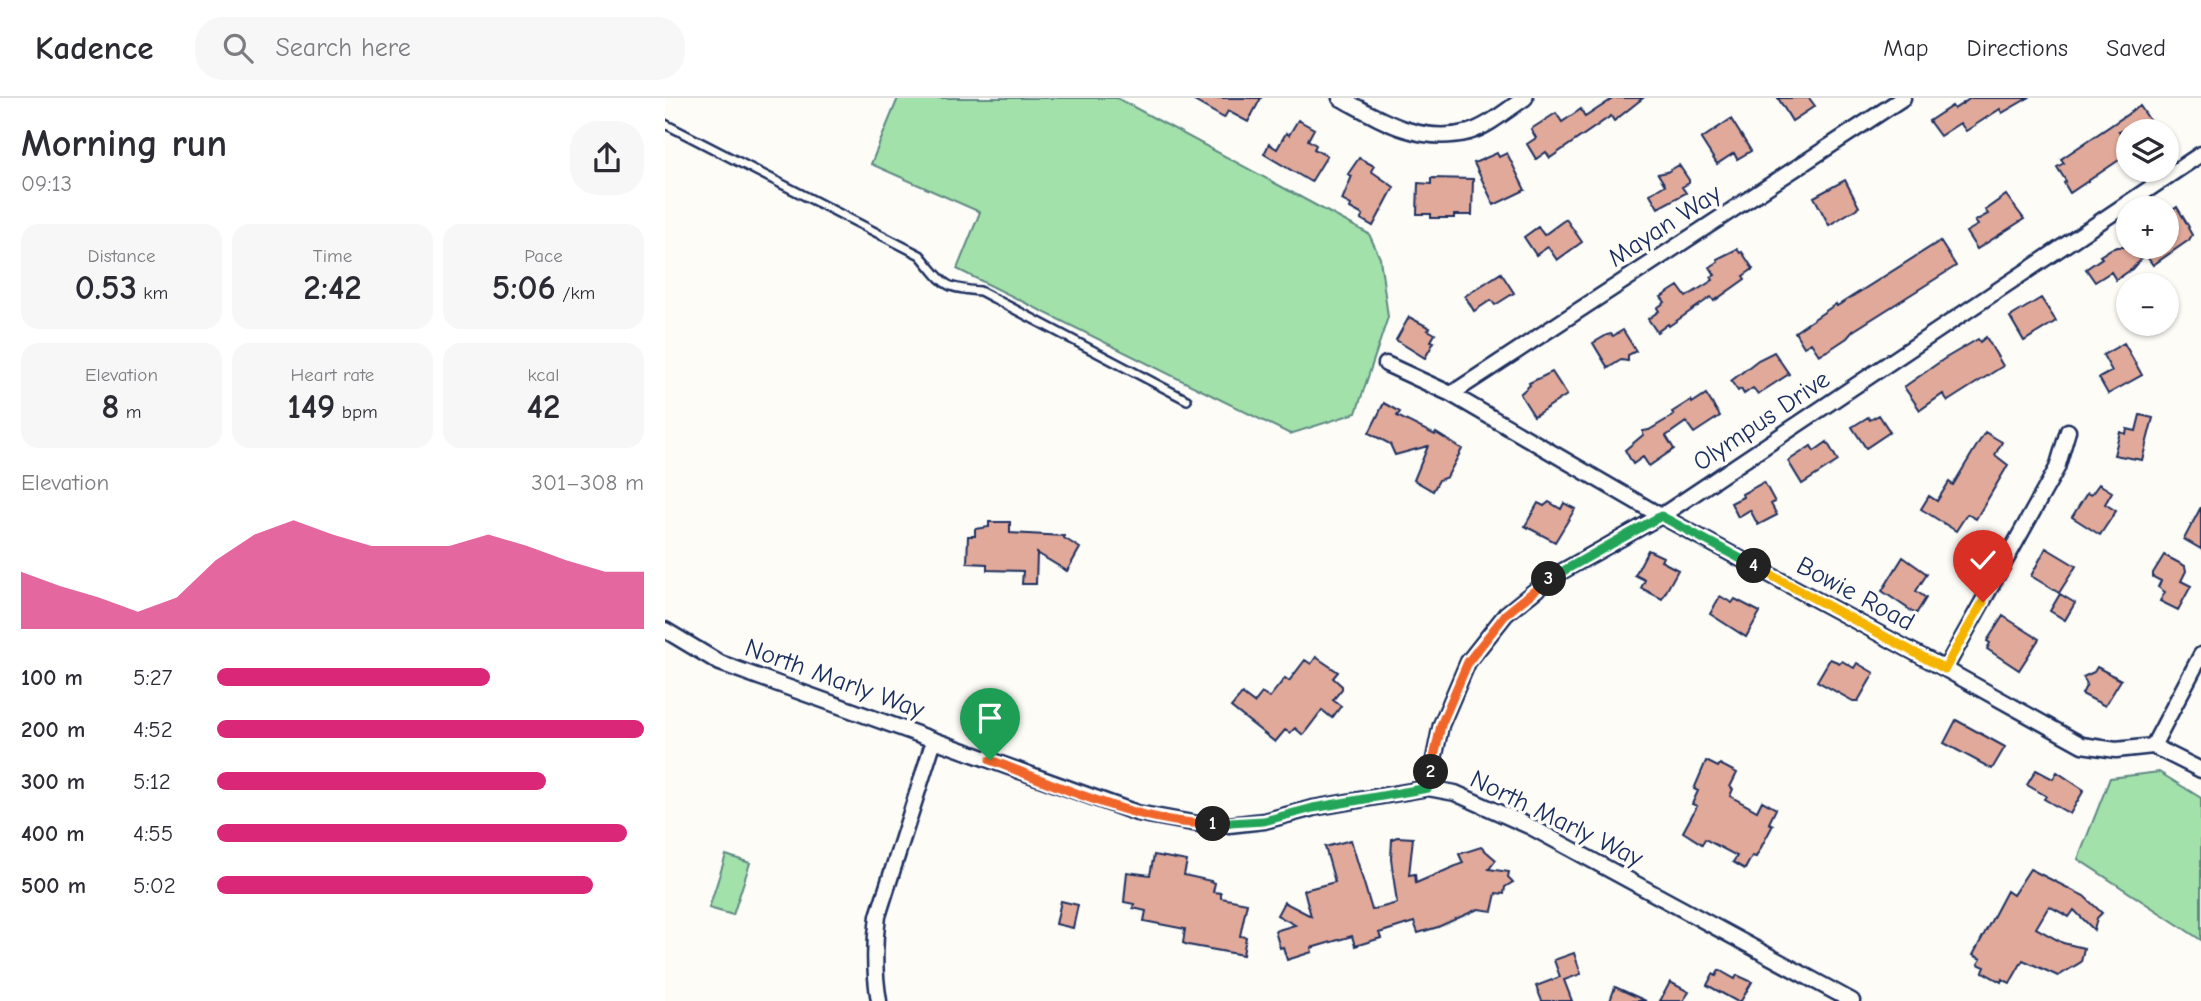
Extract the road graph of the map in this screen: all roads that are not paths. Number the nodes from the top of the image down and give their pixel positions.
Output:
1 (1340, 98) edge
2 (1525, 98) edge
3 (1903, 98) edge
4 (665, 124) edge
5 (2201, 153) edge
6 (1386, 364) dead end
7 (1451, 394) junction
8 (1187, 400) dead end
9 (2068, 431) dead end
10 (1661, 516) junction
11 (665, 629) edge
12 (2201, 655) edge
13 (1945, 669) junction
14 (934, 740) junction
15 (2153, 746) junction
16 (2201, 771) edge
17 (1428, 788) junction
18 (879, 1001) edge
19 (1852, 1001) edge

1 - 2 street
3 - 7 street, Mayan Way
4 - 8 lane
5 - 10 street, Olympus Drive
6 - 7 street, Bowie Road
7 - 10 street, Bowie Road
9 - 13 street
10 - 13 street, Bowie Road
10 - 17 street, Olympus Drive
11 - 14 street, North Marly Way
12 - 15 street
13 - 15 street, Bowie Road
14 - 17 street, North Marly Way
14 - 18 street
15 - 16 street
17 - 19 street, North Marly Way

